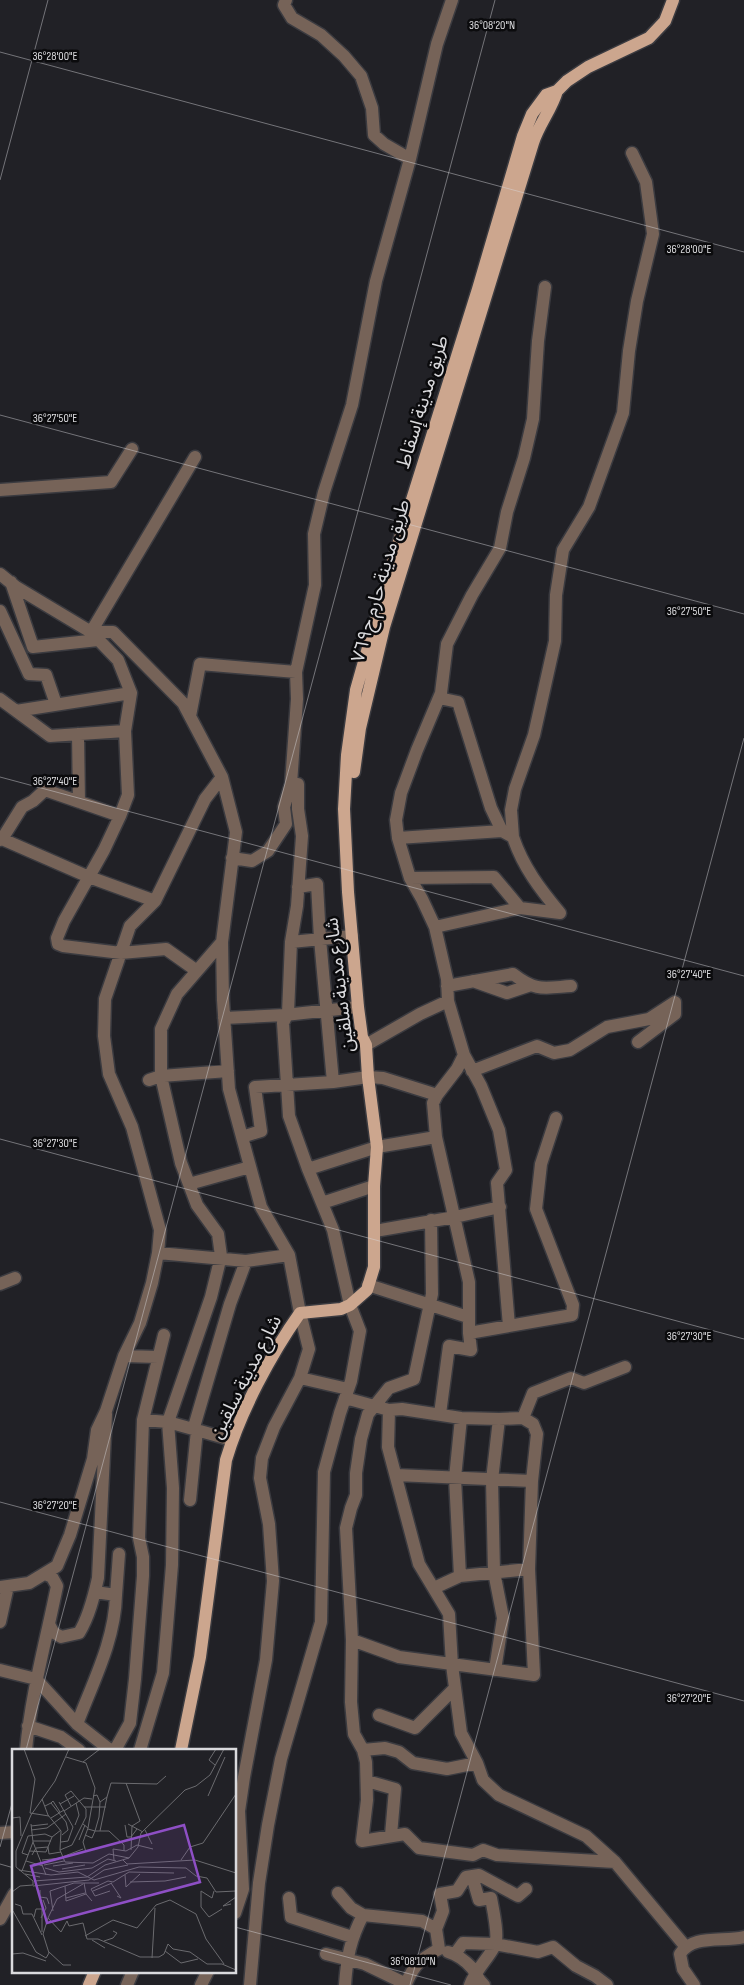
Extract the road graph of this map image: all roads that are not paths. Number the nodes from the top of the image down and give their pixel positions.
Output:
1 (286, 0) edge
2 (452, 0) edge
3 (673, 0) edge
4 (632, 153) dead end
5 (410, 159) junction
6 (545, 287) dead end
7 (132, 449) dead end
8 (195, 457) dead end
9 (0, 490) edge
10 (0, 574) edge
11 (11, 582) junction
12 (0, 611) edge
13 (94, 636) junction
14 (296, 672) junction
15 (131, 693) junction
16 (439, 698) junction
17 (0, 699) edge
18 (56, 704) junction
19 (16, 710) junction
20 (190, 716) junction
21 (125, 731) junction
22 (78, 734) junction
23 (222, 778) junction
24 (291, 784) junction
25 (79, 802) junction
26 (120, 816) junction
27 (507, 834) junction
28 (398, 838) junction
29 (1, 840) edge
30 (232, 858) junction
31 (89, 877) junction
32 (410, 878) junction
33 (298, 887) junction
34 (348, 892) joint
35 (155, 901) junction
36 (520, 908) junction
37 (435, 927) junction
38 (352, 936) junction
39 (320, 939) junction
40 (222, 942) junction
41 (291, 942) junction
42 (121, 953) junction
43 (197, 971) junction
44 (474, 981) junction
45 (447, 986) junction
46 (528, 986) junction
47 (571, 986) dead end
48 (448, 1001) junction
49 (358, 1006) junction
50 (326, 1010) junction
51 (286, 1015) junction
52 (224, 1018) junction
53 (638, 1042) dead end
54 (366, 1045) junction
55 (464, 1055) junction
56 (228, 1071) junction
57 (472, 1071) junction
58 (368, 1077) junction
59 (155, 1078) junction
60 (333, 1082) junction
61 (286, 1085) junction
62 (437, 1095) junction
63 (556, 1118) dead end
64 (242, 1137) junction
65 (436, 1137) junction
66 (377, 1147) junction
67 (250, 1167) junction
68 (308, 1169) junction
69 (189, 1184) junction
70 (374, 1186) junction
71 (322, 1203) junction
72 (500, 1207) junction
73 (455, 1217) junction
74 (431, 1220) junction
75 (375, 1230) junction
76 (158, 1253) junction
77 (289, 1255) junction
78 (221, 1259) junction
79 (246, 1261) junction
80 (15, 1278) dead end
81 (0, 1284) edge
82 (368, 1286) junction
83 (211, 1297) junction
84 (230, 1304) junction
85 (350, 1305) junction
86 (430, 1306) junction
87 (300, 1313) junction
88 (468, 1317) junction
89 (509, 1326) junction
90 (468, 1333) junction
91 (164, 1335) dead end
92 (124, 1356) junction
93 (158, 1357) junction
94 (625, 1367) dead end
95 (300, 1378) junction
96 (347, 1394) junction
97 (375, 1406) junction
98 (388, 1410) junction
99 (106, 1411) junction
100 (440, 1414) junction
101 (461, 1418) junction
102 (523, 1418) junction
103 (500, 1419) junction
104 (143, 1420) junction
105 (168, 1422) junction
106 (197, 1430) junction
107 (232, 1440) junction
108 (396, 1475) junction
109 (455, 1478) junction
110 (492, 1480) junction
111 (532, 1481) junction
112 (190, 1500) dead end
113 (119, 1554) dead end
114 (529, 1569) junction
115 (494, 1572) junction
116 (45, 1574) junction
117 (460, 1576) junction
118 (4, 1586) edge
119 (434, 1588) junction
120 (95, 1592) junction
121 (116, 1595) junction
122 (0, 1622) edge
123 (49, 1624) junction
124 (352, 1640) junction
125 (452, 1665) junction
126 (0, 1670) edge
127 (495, 1670) junction
128 (36, 1679) junction
129 (455, 1688) junction
130 (379, 1715) dead end
131 (77, 1724) junction
132 (28, 1726) junction
133 (26, 1749) edge
134 (79, 1749) edge
135 (109, 1749) edge
136 (116, 1749) edge
137 (140, 1749) edge
138 (181, 1749) edge
139 (363, 1750) junction
140 (477, 1763) junction
141 (367, 1781) junction
142 (391, 1835) junction
143 (615, 1862) junction
144 (472, 1876) junction
145 (526, 1889) dead end
146 (338, 1893) dead end
147 (12, 1898) edge
148 (289, 1898) dead end
149 (236, 1910) edge
150 (363, 1915) junction
151 (0, 1919) edge
152 (436, 1930) junction
153 (352, 1937) junction
154 (744, 1937) edge
155 (495, 1944) junction
156 (685, 1946) junction
157 (438, 1949) junction
158 (326, 1954) dead end
159 (455, 1954) junction
160 (347, 1960) junction
161 (94, 1972) edge
162 (133, 1972) edge
163 (208, 1972) edge
164 (472, 1979) edge
165 (88, 1985) edge
166 (127, 1985) edge
167 (201, 1985) edge
168 (250, 1985) edge
169 (345, 1985) edge
170 (484, 1985) edge
171 (607, 1985) edge
172 (694, 1985) edge

1 - 5 street
2 - 5 street
3 - 34 main road, طريق مدينة حارم ح٧٦٩
4 - 27 street
5 - 14 street
6 - 16 street
7 - 9 street
8 - 13 street
10 - 11 street
11 - 13 street
11 - 13 street
12 - 18 street
13 - 15 street
13 - 20 street
14 - 20 street
14 - 24 street
15 - 18 street
15 - 21 street
16 - 27 street
16 - 28 street
17 - 19 street
18 - 19 street
19 - 22 street
20 - 23 street
21 - 22 street
21 - 26 street
22 - 25 street
23 - 30 street
23 - 35 street
24 - 30 street
24 - 33 street
25 - 26 street
25 - 29 street
26 - 31 street
27 - 28 street
27 - 36 street
28 - 32 street
29 - 31 street
30 - 40 street
31 - 35 street
31 - 42 street
32 - 36 street
32 - 37 street
33 - 39 street
33 - 41 street
34 - 38 main road, شارع مدينة سلقين
35 - 42 street
36 - 37 street
37 - 45 street
38 - 39 street
38 - 49 main road, شارع مدينة سلقين
39 - 41 street
39 - 50 street
40 - 43 street
40 - 52 street
41 - 51 street
42 - 43 street
42 - 76 street
43 - 59 street
44 - 45 street
44 - 46 street
44 - 46 street
45 - 48 street
46 - 47 street
48 - 54 street
48 - 55 street
49 - 50 street
49 - 54 main road, شارع مدينة سلقين
50 - 51 street
50 - 60 street
51 - 52 street
51 - 61 street
52 - 56 street
53 - 57 street
54 - 58 main road, شارع مدينة سلقين
55 - 57 street
55 - 62 street
56 - 59 street
56 - 64 street
57 - 72 street
58 - 60 street
58 - 62 street
58 - 66 main road, شارع مدينة سلقين
59 - 69 street
60 - 61 street
61 - 64 street
61 - 68 street
62 - 65 street
63 - 89 street
64 - 67 street
65 - 66 street
65 - 73 street
66 - 68 street
66 - 70 main road, شارع مدينة سلقين
67 - 69 street
67 - 77 street
68 - 71 street
69 - 78 street
70 - 71 street
70 - 75 main road, شارع مدينة سلقين
71 - 85 street
72 - 73 street
72 - 89 street
73 - 74 street
73 - 88 street
74 - 75 street
74 - 86 street
75 - 82 main road, شارع مدينة سلقين
76 - 78 street
76 - 92 street
77 - 79 street
77 - 87 street
78 - 79 street
78 - 83 street
79 - 84 street
80 - 81 street
82 - 85 main road, شارع مدينة سلقين
82 - 86 street
83 - 84 street
83 - 105 street
84 - 106 street
85 - 87 main road, شارع مدينة سلقين
85 - 96 street
86 - 88 street
86 - 97 street
87 - 95 street
87 - 107 main road, شارع مدينة سلقين
88 - 90 street
89 - 90 street
90 - 100 street
91 - 93 street
92 - 93 street
92 - 99 street
93 - 104 street
94 - 102 street
95 - 96 street
95 - 149 street
96 - 97 street
96 - 168 street
97 - 98 street
97 - 124 street
98 - 100 street
98 - 108 street
99 - 116 street
99 - 120 street
100 - 101 street
101 - 103 street
101 - 109 street
102 - 103 street
102 - 111 street
103 - 110 street
104 - 105 street
104 - 136 street
105 - 106 street
105 - 137 street
106 - 107 street
106 - 112 street
107 - 138 main road, شارع مدينة سلقين
108 - 109 street
108 - 119 street
109 - 110 street
109 - 117 street
110 - 111 street
110 - 115 street
111 - 114 street
113 - 121 street
114 - 115 street
114 - 127 street
115 - 117 street
115 - 127 street
116 - 118 street
116 - 123 street
117 - 119 street
118 - 122 street
119 - 125 street
120 - 121 street
120 - 123 street
121 - 131 street
123 - 128 street
124 - 125 street
124 - 139 street
125 - 127 street
125 - 129 street
126 - 128 street
128 - 131 street
128 - 132 street
129 - 130 street
129 - 140 street
131 - 135 street
132 - 133 street
132 - 134 street
139 - 140 street
139 - 141 street
140 - 143 street
141 - 142 street
141 - 142 street
142 - 143 street
143 - 156 street
144 - 145 street
144 - 152 street
144 - 155 street
146 - 150 street
147 - 151 street
148 - 153 street
150 - 152 street
150 - 153 street
152 - 157 street
153 - 160 street
154 - 156 street
155 - 159 street
155 - 164 street
155 - 171 street
156 - 172 street
157 - 159 street
157 - 160 street
158 - 160 street
159 - 164 street
160 - 169 street
161 - 165 main road
162 - 166 street
163 - 167 street
164 - 170 street

